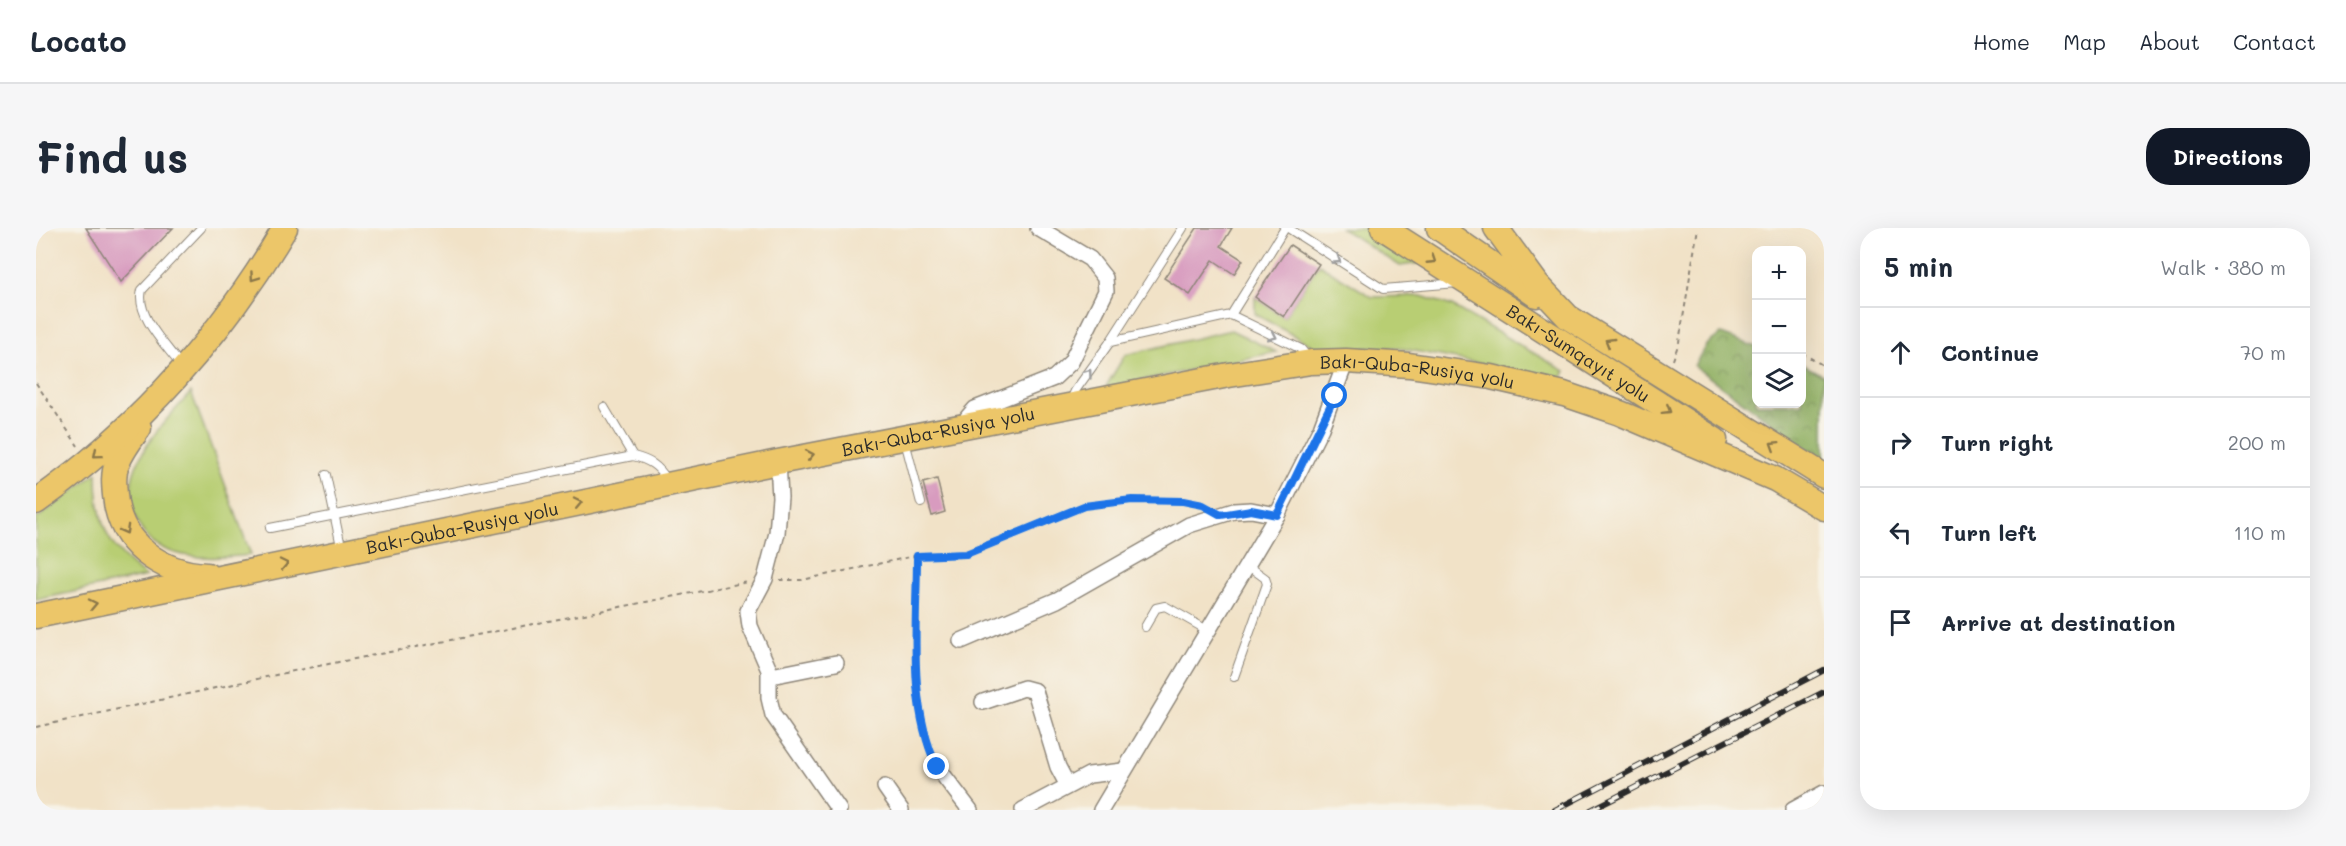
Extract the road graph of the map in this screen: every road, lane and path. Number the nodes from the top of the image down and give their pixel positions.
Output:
1 (201, 228) edge
2 (285, 228) edge
3 (1038, 228) edge
4 (1183, 228) edge
5 (1286, 228) edge
6 (1383, 228) edge
7 (1438, 228) edge
8 (1496, 228) edge
9 (1698, 228) edge
10 (1467, 282) junction
11 (1231, 315) junction
12 (1568, 317) junction
13 (1110, 342) junction
14 (1804, 354) edge
15 (1346, 361) junction
16 (1311, 362) junction
17 (1824, 366) edge
18 (184, 369) junction
19 (1666, 376) junction
20 (36, 383) edge
21 (1069, 405) junction
22 (604, 406) dead end
23 (966, 425) junction
24 (904, 437) junction
25 (633, 456) junction
26 (88, 461) junction
27 (778, 462) junction
28 (326, 475) dead end
29 (1824, 476) edge
30 (1775, 478) junction
31 (669, 484) junction
32 (36, 502) edge
33 (921, 503) dead end
34 (1824, 508) edge
35 (1221, 515) junction
36 (1277, 515) junction
37 (336, 517) junction
38 (270, 528) dead end
39 (343, 552) junction
40 (917, 556) junction
41 (1247, 565) junction
42 (246, 572) junction
43 (765, 579) junction
44 (36, 616) edge
45 (1145, 627) dead end
46 (1207, 630) junction
47 (961, 641) dead end
48 (837, 663) dead end
49 (771, 676) junction
50 (1234, 677) dead end
51 (983, 702) dead end
52 (36, 727) edge
53 (937, 767) joint
54 (1122, 771) junction
55 (1067, 784) junction
56 (885, 788) dead end
57 (1824, 793) edge
58 (839, 810) edge
59 (901, 810) edge
60 (970, 810) edge
61 (1023, 810) edge
62 (1101, 810) edge
63 (1793, 810) edge

1 - 18 lane
2 -> 18 highway
3 - 23 street
4 - 13 lane
5 -> 10 lane
5 - 11 lane
6 -> 10 highway, Bakı-Sumqayıt yolu
7 - 12 highway, Bakı-Sumqayıt yolu
8 - 12 highway
9 - 19 path
10 -> 30 highway, Bakı-Sumqayıt yolu
11 - 13 lane
11 -> 16 lane
19 -> 12 highway
21 -> 13 lane
14 - 17 path
15 - 16 highway, Bakı-Quba-Rusiya yolu
15 - 30 highway, Bakı-Quba-Rusiya yolu
15 - 36 street
16 - 21 highway, Bakı-Quba-Rusiya yolu
18 -> 26 highway
18 -> 42 highway
29 -> 19 highway
20 - 26 path
21 - 23 highway, Bakı-Quba-Rusiya yolu
22 - 25 lane
23 - 24 highway, Bakı-Quba-Rusiya yolu
27 -> 24 highway, Bakı-Quba-Rusiya yolu
24 - 33 lane
25 - 31 lane
25 - 37 lane
26 - 32 highway
27 - 31 highway, Bakı-Quba-Rusiya yolu
27 - 43 street
28 - 37 lane
30 - 34 highway, Bakı-Quba-Rusiya yolu
39 -> 31 highway, Bakı-Quba-Rusiya yolu
35 - 36 street
35 - 40 path
35 - 47 street
36 - 41 street
37 - 38 lane
37 - 39 lane
42 -> 39 highway, Bakı-Quba-Rusiya yolu
40 - 43 path
40 - 53 path
41 - 46 street
41 - 50 lane
44 -> 42 highway, Bakı-Quba-Rusiya yolu
43 - 49 street
43 - 52 path
45 - 46 lane
46 - 54 street
48 - 49 street
49 - 58 street
51 - 55 street
53 - 60 street
54 - 55 street
54 - 62 street
55 - 61 street
56 - 59 street
57 - 63 street

